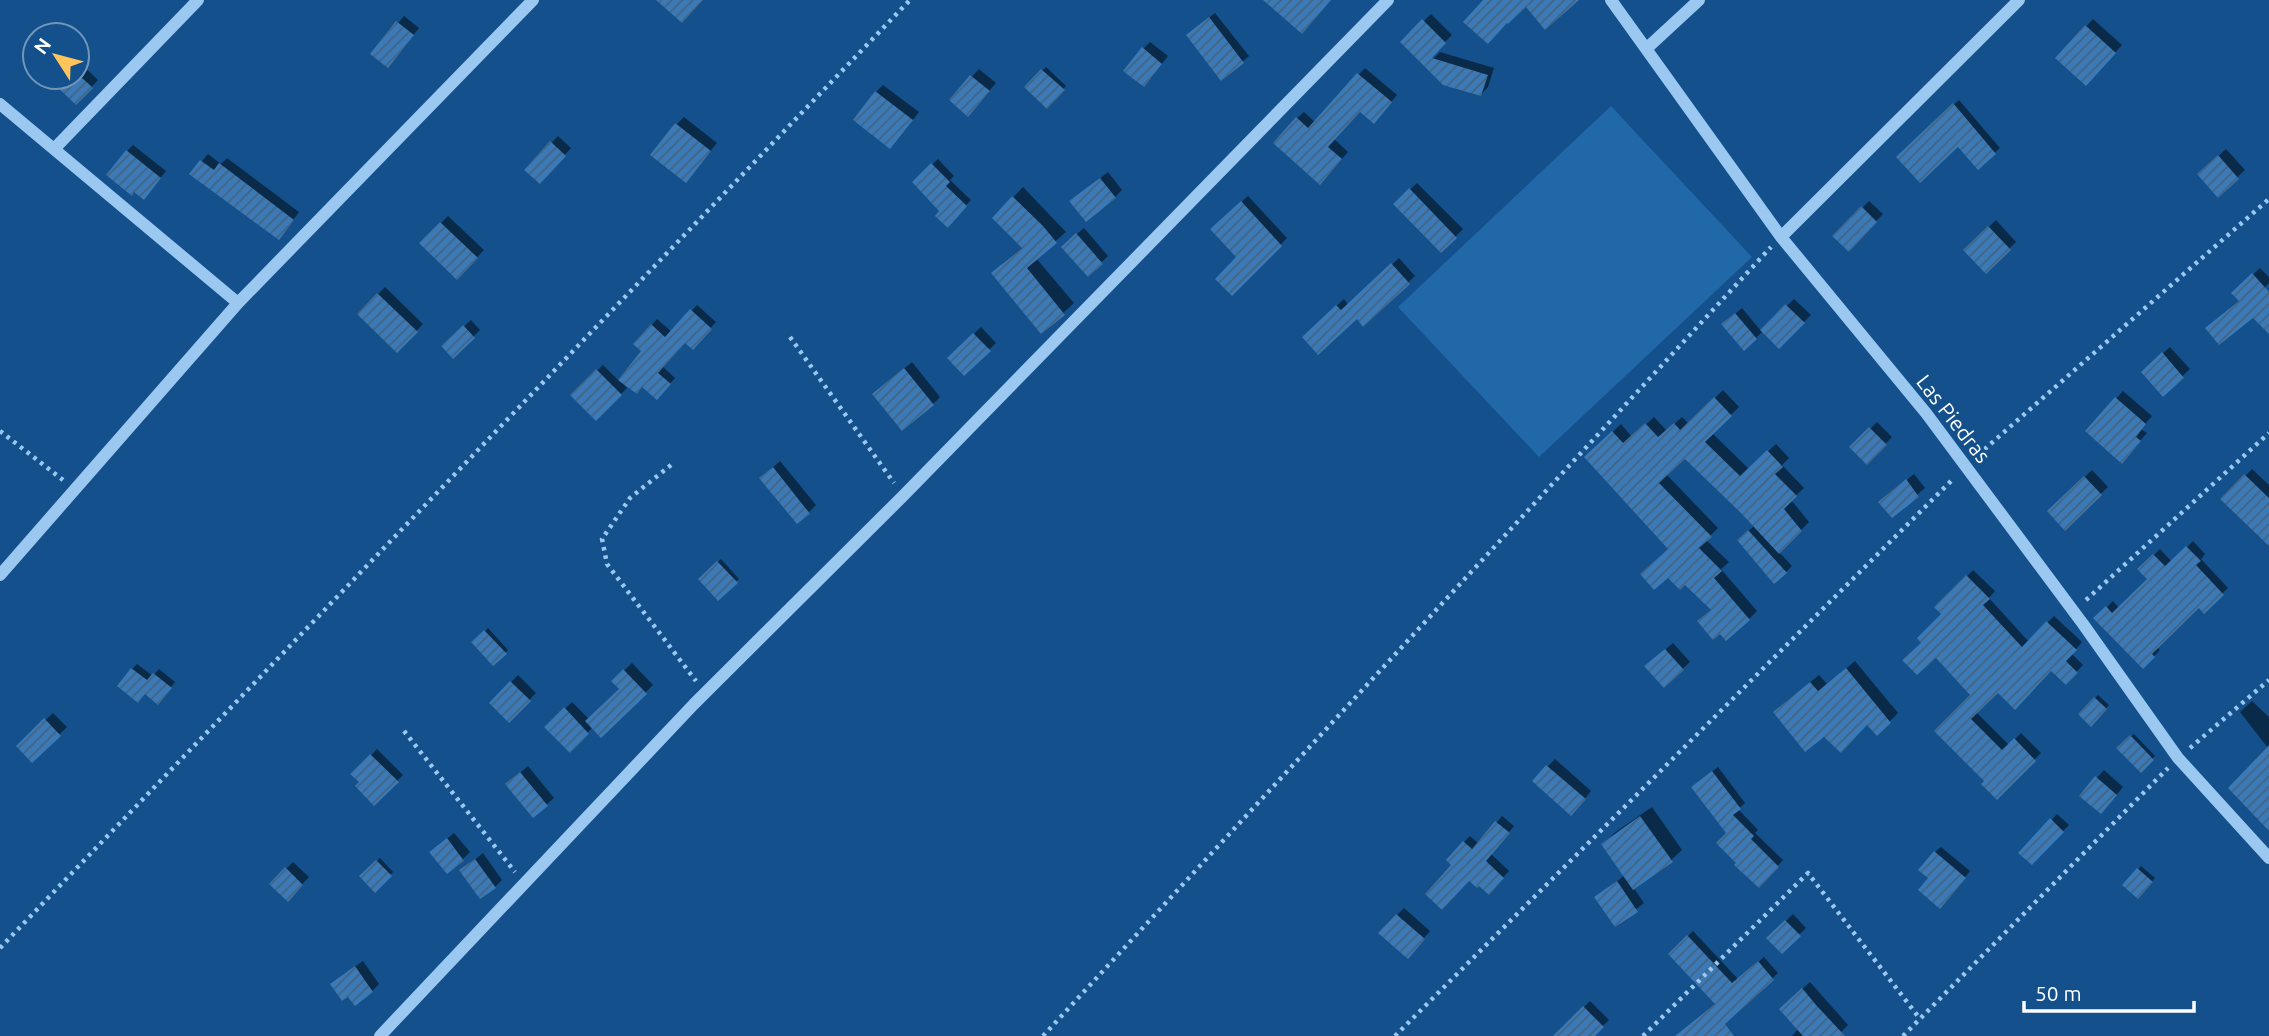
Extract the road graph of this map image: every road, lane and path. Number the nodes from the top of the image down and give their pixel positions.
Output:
1 (198, 0) edge
2 (533, 0) edge
3 (910, 0) edge
4 (1388, 0) edge
5 (1611, 0) edge
6 (1699, 0) edge
7 (2019, 0) edge
8 (1646, 49) junction
9 (0, 104) edge
10 (54, 149) junction
11 (2269, 199) edge
12 (1782, 237) junction
13 (238, 303) junction
14 (790, 337) dead end
15 (0, 431) edge
16 (2269, 433) edge
17 (671, 465) dead end
18 (1966, 466) junction
19 (75, 490) junction
20 (903, 496) junction
21 (0, 575) edge
22 (2074, 611) junction
23 (2269, 680) edge
24 (705, 693) junction
25 (404, 731) dead end
26 (2178, 758) junction
27 (2269, 858) edge
28 (524, 884) junction
29 (0, 948) edge
30 (1920, 1018) junction
31 (380, 1036) edge
32 (1043, 1036) edge
33 (1395, 1036) edge
34 (1643, 1036) edge
35 (1903, 1036) edge

1 - 10 street
2 - 13 street
3 - 29 path
4 - 20 street
5 - 8 street, Las Piedras
6 - 8 street
7 - 12 street
8 - 12 street, Las Piedras
9 - 10 street
10 - 13 street
11 - 18 path
12 - 18 street, Las Piedras
12 - 32 path
13 - 19 street
14 - 20 path
15 - 19 path
16 - 22 path
17 - 24 path
18 - 22 street, Las Piedras
18 - 33 path
19 - 21 street
20 - 24 street
22 - 26 street, Las Piedras
23 - 26 path
24 - 28 street
25 - 28 path
26 - 27 street, Las Piedras
26 - 30 path
28 - 31 street
30 - 34 path
30 - 35 path

